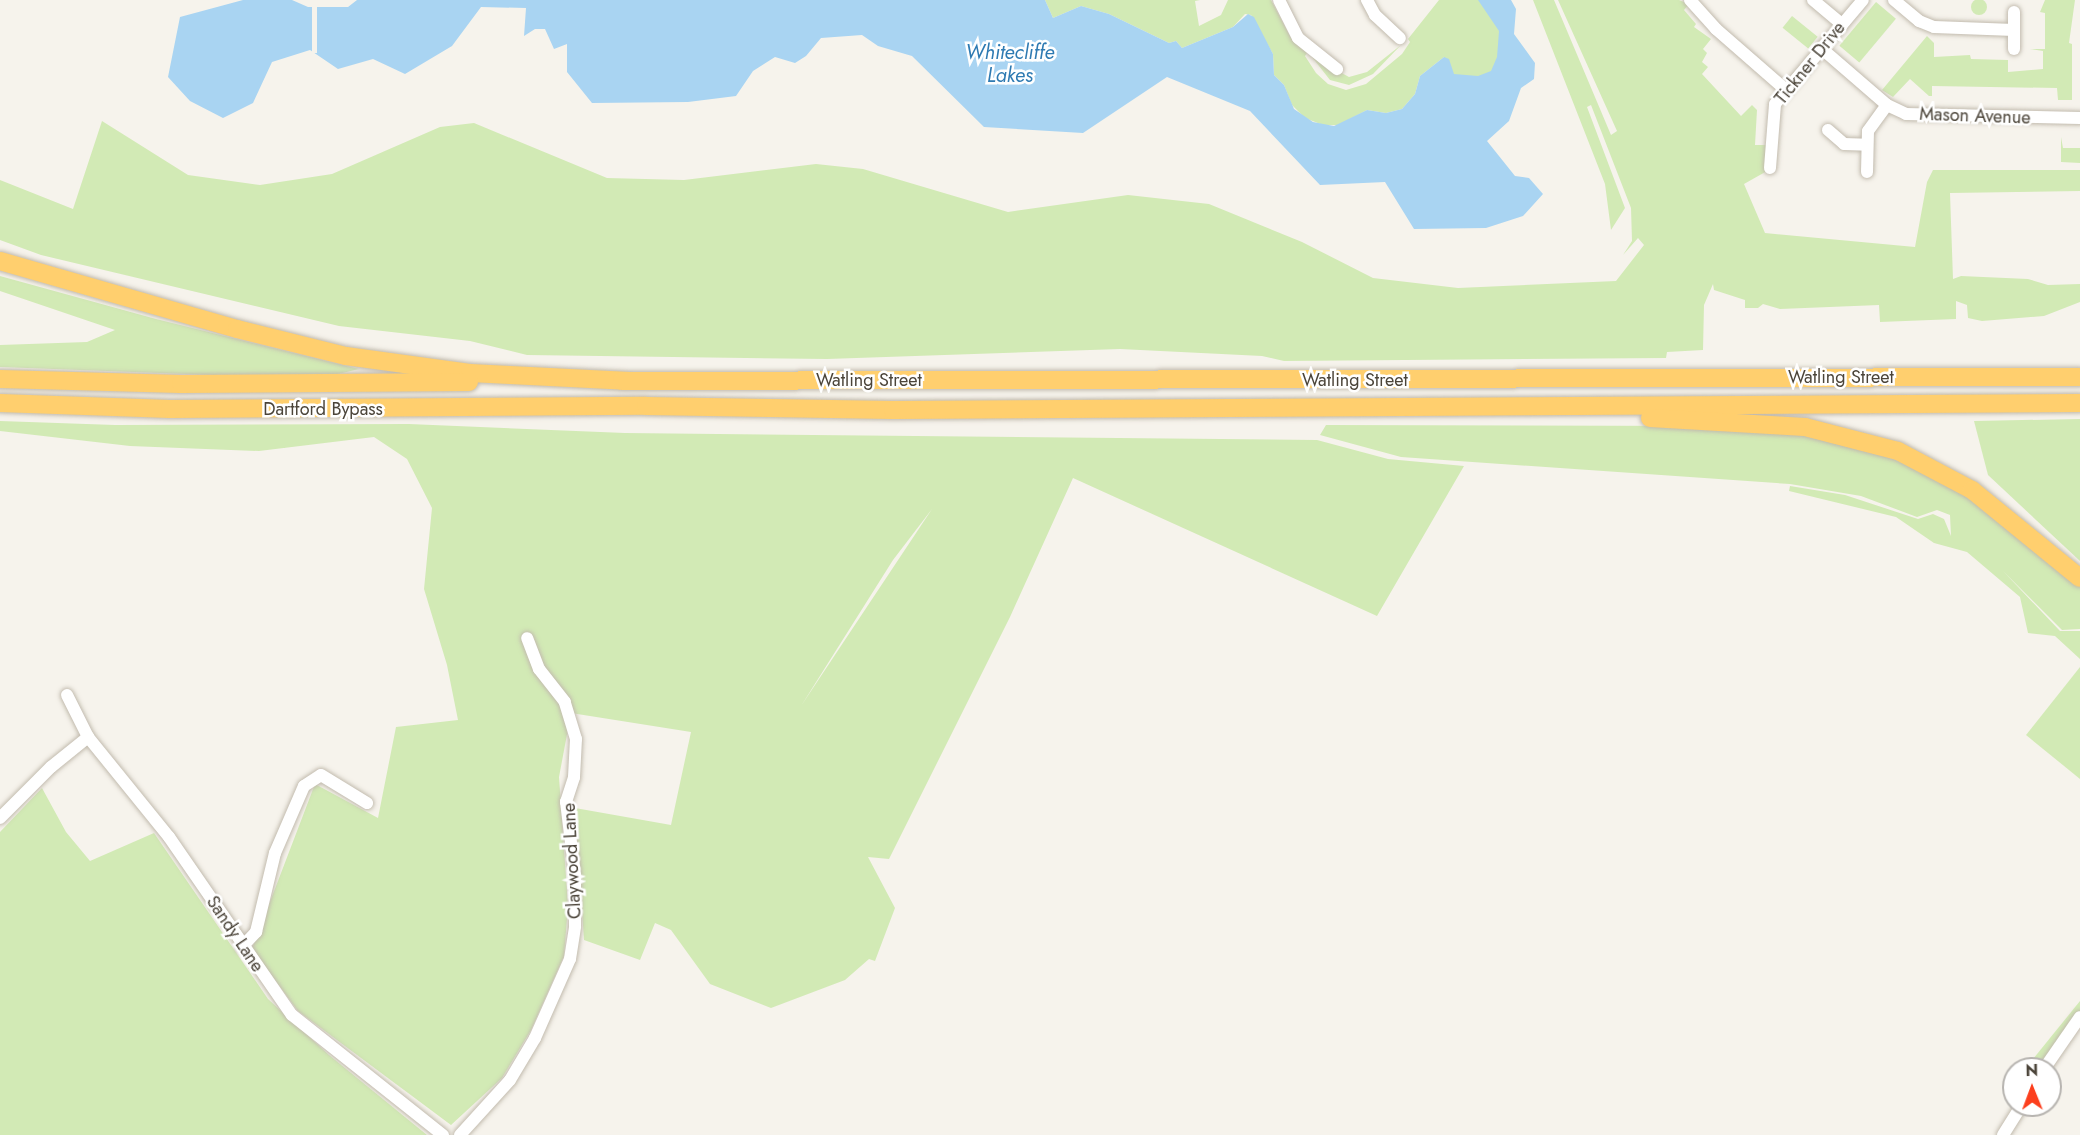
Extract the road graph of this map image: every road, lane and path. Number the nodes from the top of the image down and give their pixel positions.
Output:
1 (1279, 0) edge
2 (1367, 0) edge
3 (1690, 0) edge
4 (1814, 0) edge
5 (1863, 0) edge
6 (1894, 0) edge
7 (2014, 12) dead end
8 (1842, 24) junction
9 (2014, 30) junction
10 (1400, 38) dead end
11 (1821, 48) junction
12 (2014, 49) dead end
13 (1337, 69) dead end
14 (1786, 90) junction
15 (1887, 105) junction
16 (2080, 118) edge
17 (1828, 130) dead end
18 (1868, 145) junction
19 (1770, 168) dead end
20 (1867, 172) dead end
21 (0, 261) edge
22 (2080, 364) edge
23 (1819, 377) junction
24 (2080, 377) edge
25 (0, 379) edge
26 (624, 381) junction
27 (0, 403) edge
28 (2080, 403) edge
29 (646, 406) joint
30 (1435, 407) junction
31 (2080, 578) edge
32 (527, 638) dead end
33 (67, 695) dead end
34 (88, 737) junction
35 (367, 803) dead end
36 (0, 818) edge
37 (242, 947) junction
38 (2080, 1017) edge
39 (2052, 1057) edge
40 (2014, 1117) edge
41 (443, 1135) edge
42 (460, 1135) edge
43 (2003, 1135) edge

1 - 13 street
2 - 10 street
3 - 14 street
4 - 8 street
5 - 8 street, Tickner Drive
6 - 9 street
7 - 9 street
8 - 11 street, Tickner Drive
9 - 12 street
11 - 14 street, Tickner Drive
11 - 15 street, Mason Avenue
14 - 19 street, Tickner Drive
15 - 16 street, Mason Avenue
15 - 18 street
17 - 18 street
18 - 20 street
21 - 26 highway
22 - 23 highway
23 - 24 highway, Watling Street
23 - 26 highway, Watling Street
25 - 26 highway, Dartford Bypass
27 - 29 highway, Dartford Bypass
28 - 30 highway, Watling Street
29 - 30 highway, Watling Street
30 - 31 highway
32 - 42 street, Claywood Lane
33 - 34 street, Sandy Lane
34 - 36 street
34 - 37 street, Sandy Lane
35 - 37 street
37 - 41 street, Sandy Lane
38 - 39 street
40 - 43 street

